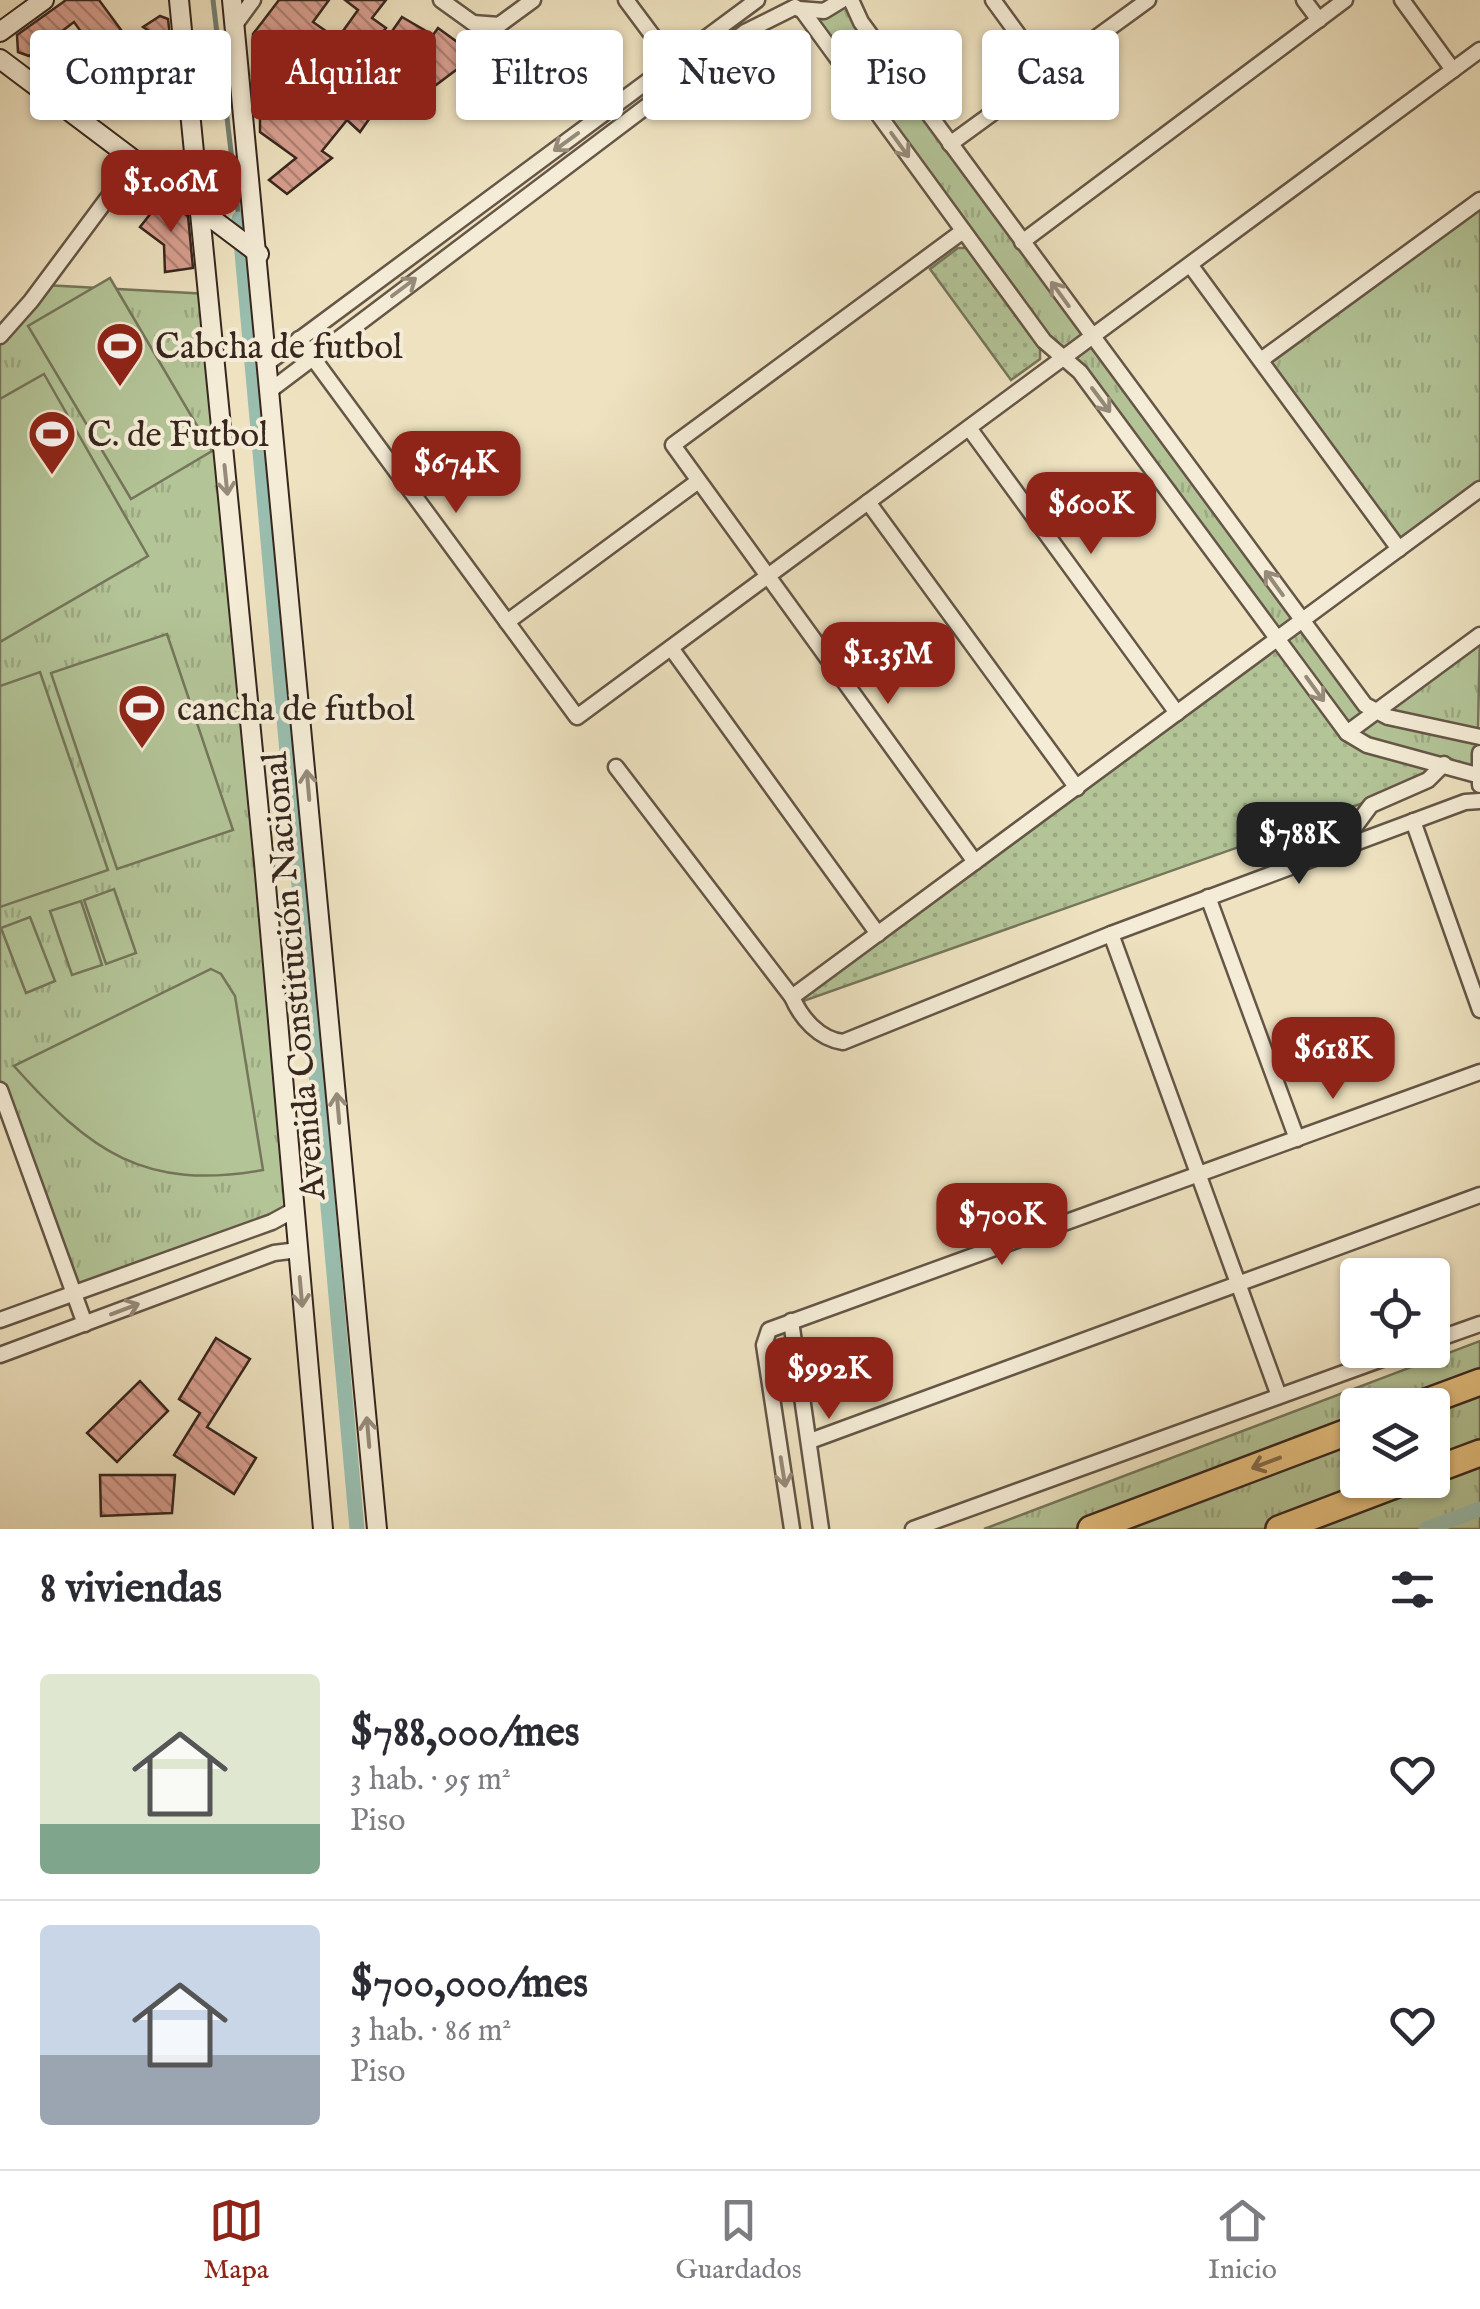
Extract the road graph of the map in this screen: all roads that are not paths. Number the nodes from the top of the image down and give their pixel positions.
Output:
1 (44, 0) edge
2 (179, 0) edge
3 (232, 0) edge
4 (253, 0) edge
5 (440, 0) edge
6 (456, 0) edge
7 (533, 0) edge
8 (626, 0) edge
9 (756, 0) edge
10 (842, 0) edge
11 (851, 0) edge
12 (993, 0) edge
13 (1148, 0) edge
14 (1304, 0) edge
15 (1345, 0) edge
16 (1402, 0) edge
17 (794, 6) edge
18 (1318, 20) junction
19 (473, 23) junction
20 (234, 26) junction
21 (648, 30) edge
22 (717, 30) edge
23 (1015, 30) edge
24 (1107, 30) edge
25 (0, 32) edge
26 (1480, 50) edge
27 (0, 59) edge
28 (1453, 70) junction
29 (643, 86) edge
30 (984, 120) edge
31 (950, 144) junction
32 (136, 160) junction
33 (495, 194) junction
34 (1480, 200) edge
35 (202, 209) junction
36 (506, 211) junction
37 (963, 231) junction
38 (1022, 242) junction
39 (259, 254) junction
40 (1191, 266) junction
41 (0, 336) edge
42 (1094, 338) junction
43 (300, 339) junction
44 (311, 356) junction
45 (1064, 358) junction
46 (1261, 360) junction
47 (269, 362) junction
48 (272, 389) junction
49 (969, 428) junction
50 (698, 482) junction
51 (1480, 489) edge
52 (868, 502) junction
53 (1399, 549) junction
54 (765, 578) junction
55 (1302, 621) junction
56 (507, 622) junction
57 (1480, 635) edge
58 (1278, 639) junction
59 (670, 648) junction
60 (1178, 712) junction
61 (1374, 712) junction
62 (1347, 733) junction
63 (1480, 736) edge
64 (1480, 753) edge
65 (1444, 764) junction
66 (616, 767) dead end
67 (1478, 780) edge
68 (1077, 788) junction
69 (1480, 801) edge
70 (1413, 821) junction
71 (1338, 849) junction
72 (975, 862) junction
73 (1208, 897) junction
74 (878, 934) junction
75 (1111, 934) junction
76 (792, 997) junction
77 (1480, 1010) edge
78 (1480, 1072) edge
79 (0, 1090) edge
80 (1297, 1138) junction
81 (1200, 1174) junction
82 (1480, 1195) edge
83 (294, 1210) junction
84 (298, 1250) junction
85 (1238, 1282) junction
86 (73, 1294) junction
87 (0, 1320) edge
88 (791, 1321) junction
89 (85, 1324) junction
90 (1480, 1324) edge
91 (1450, 1335) edge
92 (0, 1355) edge
93 (1357, 1368) edge
94 (1480, 1382) edge
95 (1450, 1393) edge
96 (1279, 1396) junction
97 (1340, 1435) edge
98 (810, 1441) junction
99 (1480, 1453) edge
100 (1450, 1464) edge
101 (1361, 1498) edge
102 (323, 1529) edge
103 (377, 1529) edge
104 (792, 1529) edge
105 (822, 1529) edge
106 (913, 1529) edge
107 (1091, 1529) edge
108 (1279, 1529) edge

1 - 25 main road
2 - 35 main road, Avenida Constitución Nacional
3 - 20 main road, Avenida Constitución Nacional
4 - 20 street
5 - 19 street
6 - 19 street
7 - 19 street
8 - 21 street
9 - 22 street
10 - 17 street
11 - 31 street
12 - 23 street
13 - 24 street
14 - 18 street
15 - 18 street
16 - 28 street
17 - 36 street
17 -> 37 street
18 - 38 street
20 - 39 main road, Avenida Constitución Nacional
26 - 28 street
27 - 32 main road
28 - 40 street
29 -> 33 street
30 - 31 street
31 - 38 street
32 - 35 main road
32 - 41 street
33 - 36 street
33 - 43 street
34 - 46 street
35 - 39 main road
35 -> 83 main road, Avenida Constitución Nacional
44 -> 36 street
37 - 45 street
37 - 50 street
42 -> 38 street
39 - 47 main road, Avenida Constitución Nacional
40 - 42 street
40 - 46 street
42 - 45 street
55 -> 42 street
43 - 44 street
43 - 47 street
44 - 48 street
44 - 56 street
45 - 49 street
45 -> 58 street
46 - 53 street
47 - 48 main road, Avenida Constitución Nacional
103 -> 48 main road, Avenida Constitución Nacional
49 - 52 street
49 - 60 street
50 - 54 street
50 - 56 street
51 - 53 street
52 - 54 street
52 - 68 street
53 - 55 street
54 - 59 street
54 - 72 street
55 - 58 street
55 - 61 street
56 - 59 street
57 - 61 street
58 - 60 street
58 -> 62 street
59 - 74 street
60 - 68 street
61 - 62 street
61 - 63 street
62 - 65 street
64 - 67 street
65 - 67 street
65 - 71 street
66 - 76 street
68 - 72 street
69 - 70 street
70 - 71 street
70 - 77 street
71 - 73 street
72 - 74 street
73 - 75 street
73 - 80 street
74 - 76 street
75 - 76 street
75 - 81 street
78 - 80 street
79 - 86 street
80 - 81 street
81 - 85 street
81 - 88 street
82 - 85 street
83 - 84 main road, Avenida Constitución Nacional
83 - 86 street
89 -> 84 street
84 -> 102 main road, Avenida Constitución Nacional
85 - 96 street
85 - 98 street
86 - 87 street
86 - 89 street
88 - 98 street
88 -> 104 street
89 - 92 street
90 - 91 street
93 - 96 street
94 - 95 highway
96 - 106 street
97 -> 107 highway
98 - 105 street
99 - 100 highway
101 - 108 highway

